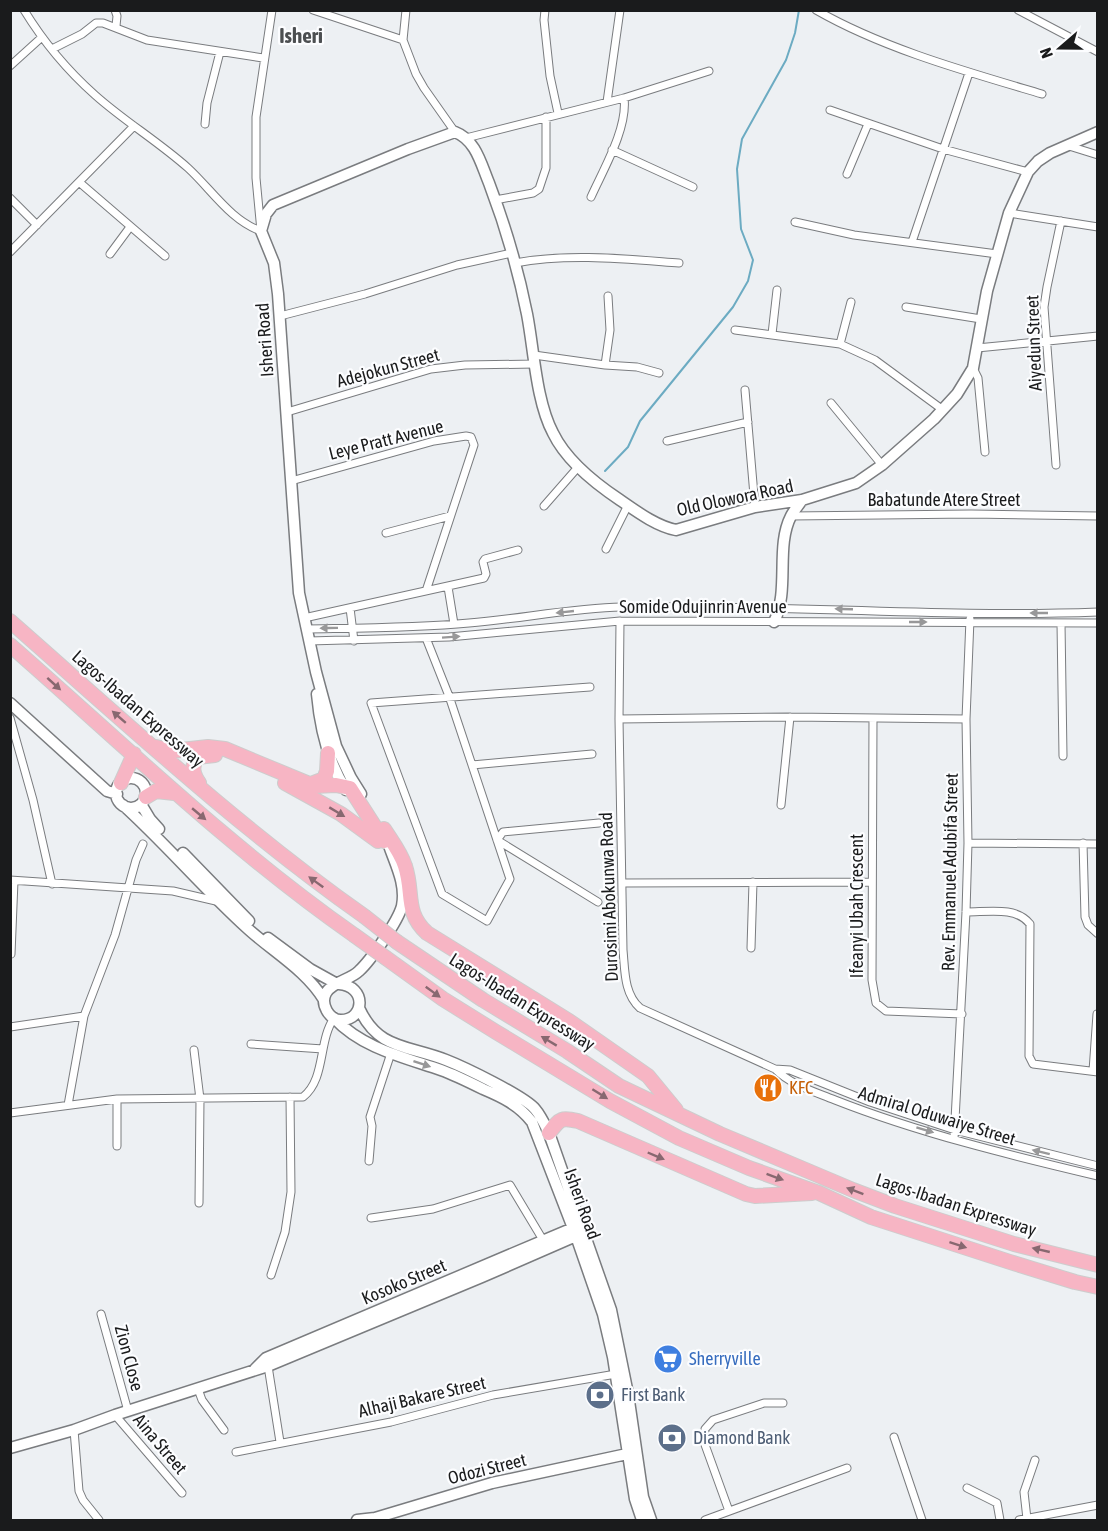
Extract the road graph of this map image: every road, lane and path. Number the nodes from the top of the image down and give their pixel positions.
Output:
1 (24, 10) edge
2 (115, 10) edge
3 (272, 10) edge
4 (313, 10) edge
5 (406, 10) edge
6 (545, 10) edge
7 (620, 10) edge
8 (816, 10) edge
9 (1018, 10) edge
10 (116, 27) junction
11 (42, 37) junction
12 (403, 40) junction
13 (52, 49) junction
14 (220, 52) junction
15 (1098, 52) edge
16 (263, 58) junction
17 (10, 66) edge
18 (709, 71) dead end
19 (969, 73) junction
20 (1042, 94) dead end
21 (624, 98) junction
22 (607, 102) junction
23 (830, 110) dead end
24 (558, 113) junction
25 (546, 117) junction
26 (205, 123) dead end
27 (868, 124) junction
28 (134, 126) junction
29 (455, 132) junction
30 (1098, 132) edge
31 (466, 138) junction
32 (1067, 145) junction
33 (943, 149) junction
34 (612, 150) junction
35 (1098, 155) edge
36 (1028, 172) junction
37 (847, 174) dead end
38 (79, 182) junction
39 (693, 187) dead end
40 (591, 197) dead end
41 (10, 198) edge
42 (495, 200) junction
43 (1009, 213) junction
44 (1061, 221) junction
45 (795, 222) dead end
46 (37, 225) junction
47 (130, 227) junction
48 (1098, 227) edge
49 (261, 231) junction
50 (912, 242) junction
51 (10, 252) edge
52 (110, 254) dead end
53 (997, 254) junction
54 (165, 256) dead end
55 (514, 258) junction
56 (680, 263) dead end
57 (777, 290) dead end
58 (608, 296) dead end
59 (851, 302) dead end
60 (906, 307) dead end
61 (280, 316) junction
62 (981, 319) junction
63 (735, 330) dead end
64 (772, 334) junction
65 (1098, 336) edge
66 (1046, 342) junction
67 (840, 344) junction
68 (977, 348) junction
69 (535, 360) junction
70 (605, 365) junction
71 (973, 368) junction
72 (659, 373) dead end
73 (745, 390) dead end
74 (831, 403) dead end
75 (943, 410) junction
76 (287, 412) junction
77 (748, 422) junction
78 (668, 441) dead end
79 (985, 452) dead end
80 (882, 465) junction
81 (1056, 465) dead end
82 (579, 466) junction
83 (291, 481) junction
84 (802, 500) junction
85 (628, 505) junction
86 (544, 506) dead end
87 (755, 507) junction
88 (450, 516) junction
89 (791, 516) junction
90 (1098, 516) edge
91 (386, 533) dead end
92 (606, 549) dead end
93 (518, 550) dead end
94 (448, 587) junction
95 (426, 591) junction
96 (780, 607) junction
97 (350, 608) junction
98 (592, 609) junction
99 (1098, 612) edge
100 (969, 613) junction
101 (10, 621) edge
102 (620, 621) junction
103 (774, 622) junction
104 (970, 622) junction
105 (305, 623) junction
106 (594, 623) junction
107 (1061, 623) junction
108 (1098, 623) edge
109 (454, 624) junction
110 (353, 628) junction
111 (426, 638) junction
112 (309, 641) junction
113 (354, 641) junction
114 (10, 645) edge
115 (316, 672) junction
116 (590, 687) dead end
117 (449, 696) junction
118 (10, 703) edge
119 (790, 717) junction
120 (10, 718) edge
121 (873, 718) junction
122 (619, 719) junction
123 (966, 719) junction
124 (149, 743) junction
125 (328, 753) junction
126 (134, 754) junction
127 (592, 754) dead end
128 (1063, 756) dead end
129 (472, 765) junction
130 (309, 784) junction
131 (344, 787) junction
132 (119, 788) junction
133 (174, 793) junction
134 (216, 800) junction
135 (143, 801) junction
136 (123, 805) junction
137 (782, 805) dead end
138 (599, 823) dead end
139 (381, 835) junction
140 (497, 840) junction
141 (968, 843) junction
142 (1083, 843) junction
143 (1098, 843) edge
144 (143, 844) dead end
145 (390, 852) junction
146 (12, 881) edge
147 (753, 882) junction
148 (872, 882) junction
149 (623, 883) junction
150 (52, 884) junction
151 (130, 886) junction
152 (219, 902) junction
153 (598, 902) dead end
154 (966, 912) junction
155 (394, 923) junction
156 (1098, 934) edge
157 (751, 948) dead end
158 (11, 954) edge
159 (359, 972) junction
160 (338, 984) junction
161 (358, 994) junction
162 (324, 1000) junction
163 (359, 1008) junction
164 (962, 1014) junction
165 (1097, 1014) edge
166 (84, 1016) junction
167 (334, 1018) junction
168 (10, 1027) edge
169 (250, 1044) dead end
170 (323, 1049) junction
171 (194, 1050) dead end
172 (391, 1053) junction
173 (775, 1069) junction
174 (1095, 1072) edge
175 (290, 1098) junction
176 (117, 1099) junction
177 (200, 1099) junction
178 (68, 1105) junction
179 (10, 1113) edge
180 (679, 1114) junction
181 (955, 1130) junction
182 (549, 1133) junction
183 (954, 1139) junction
184 (117, 1146) dead end
185 (369, 1161) dead end
186 (1098, 1166) edge
187 (1098, 1176) edge
188 (819, 1194) junction
189 (200, 1203) dead end
190 (371, 1218) dead end
191 (574, 1232) junction
192 (543, 1240) junction
193 (1098, 1265) edge
194 (480, 1273) junction
195 (271, 1275) dead end
196 (1098, 1287) edge
197 (101, 1314) dead end
198 (268, 1366) junction
199 (252, 1371) junction
200 (616, 1374) junction
201 (198, 1389) junction
202 (783, 1403) dead end
203 (128, 1411) junction
204 (115, 1415) junction
205 (74, 1430) junction
206 (224, 1430) dead end
207 (894, 1437) dead end
208 (280, 1442) junction
209 (10, 1448) edge
210 (236, 1452) dead end
211 (627, 1454) junction
212 (1035, 1461) dead end
213 (847, 1468) dead end
214 (967, 1488) dead end
215 (182, 1493) dead end
216 (1098, 1505) edge
217 (729, 1512) junction
218 (1027, 1519) junction
219 (99, 1521) edge
220 (357, 1521) edge
221 (642, 1521) edge
222 (651, 1521) edge
223 (705, 1521) edge
224 (922, 1521) edge
225 (1000, 1521) edge
226 (1018, 1521) edge

1 - 11 street
2 - 10 street
3 - 16 street
4 - 12 street
5 - 12 street
6 - 24 street
7 - 22 street
8 - 19 street
9 - 15 street
10 - 13 street
10 - 14 street
11 - 13 street
11 - 17 street
12 - 29 street
13 - 28 street
14 - 16 street
14 - 26 street
16 - 49 street
18 - 21 street
19 - 20 street
19 - 33 street
21 - 22 street
21 - 34 street
22 - 24 street
23 - 27 street
24 - 25 street
25 - 31 street
25 - 42 street
27 - 33 street
27 - 37 street
28 - 38 street
28 - 49 street
29 - 31 street
29 - 49 street
30 - 32 street, Old Olowora Road
31 - 42 street, Old Olowora Road
32 - 35 street
32 - 36 street, Old Olowora Road
33 - 36 street
33 - 50 street
34 - 39 street
34 - 40 street
36 - 43 street, Old Olowora Road
38 - 46 street
38 - 47 street
41 - 46 street
42 - 55 street, Old Olowora Road
43 - 44 street
43 - 53 street, Old Olowora Road
44 - 48 street
44 - 66 street, Aiyedun Street
45 - 50 street
46 - 51 street
47 - 52 street
47 - 54 street
49 - 61 street, Isheri Road
50 - 53 street
53 - 62 street, Old Olowora Road
55 - 56 street
55 - 61 street
55 - 69 street, Old Olowora Road
57 - 64 street
58 - 70 street
59 - 67 street
60 - 62 street
61 - 76 street, Isheri Road
62 - 68 street, Old Olowora Road
63 - 64 street
64 - 67 street
65 - 66 street
66 - 68 street
66 - 81 street, Aiyedun Street
67 - 75 street
68 - 71 street, Old Olowora Road
69 - 70 street, Adejokun Street
69 - 76 street, Adejokun Street
69 - 82 street, Old Olowora Road
70 - 72 street, Adejokun Street
71 - 75 street, Old Olowora Road
71 - 79 street
73 - 77 street
74 - 80 street
75 - 80 street, Old Olowora Road
76 - 83 street, Isheri Road
77 - 78 street
77 - 87 street
80 - 84 street, Old Olowora Road
82 - 85 street, Old Olowora Road
82 - 86 street
83 - 88 street, Leye Pratt Avenue
83 - 105 street, Isheri Road
84 - 87 street, Old Olowora Road
84 - 89 street
85 - 87 street, Old Olowora Road
85 - 92 street
88 - 91 street
88 - 95 street, Leye Pratt Avenue
89 - 90 street, Babatunde Atere Street
89 - 96 street
93 - 94 street
94 - 95 street
94 - 109 street
95 - 97 street
96 - 98 street
100 -> 96 street
96 - 103 street
97 - 105 street
97 - 110 street
98 - 106 street
98 -> 109 street
99 -> 100 street
100 - 104 street, Rev. Emmanuel Adubifa Street
124 -> 101 highway, Lagos-Ibadan Expressway
102 - 103 street, Somide Odujinrin Avenue
102 - 106 street, Somide Odujinrin Avenue
102 - 122 street, Durosimi Abokunwa Road
103 -> 104 street, Somide Odujinrin Avenue
104 - 107 street, Somide Odujinrin Avenue
104 - 123 street, Rev. Emmanuel Adubifa Street
110 -> 105 street
105 - 112 street, Isheri Road
111 -> 106 street, Somide Odujinrin Avenue
107 - 108 street, Somide Odujinrin Avenue
107 - 128 street
109 - 110 street
110 - 113 street
111 - 113 street, Somide Odujinrin Avenue
111 - 117 street
112 - 113 street, Somide Odujinrin Avenue
112 - 115 street, Isheri Road
114 -> 126 highway, Lagos-Ibadan Expressway
115 - 125 street, Isheri Road
115 - 139 street, Isheri Road
116 - 117 street
117 - 129 street
117 - 140 street
118 - 132 street
119 - 121 street
119 - 122 street
119 - 137 street
120 - 150 street
121 - 123 street
121 - 148 street, Ifeanyi Ubah Crescent
122 - 149 street, Durosimi Abokunwa Road
123 - 141 street, Rev. Emmanuel Adubifa Street
124 - 130 highway
124 - 134 highway, Lagos-Ibadan Expressway
125 - 130 highway
125 - 131 street, Isheri Road
126 - 132 highway
126 - 133 highway, Lagos-Ibadan Expressway
127 - 129 street
129 - 140 street
130 - 131 highway
131 - 139 street, Isheri Road
131 - 145 highway
132 - 135 street
132 - 136 street
133 - 135 highway
133 -> 188 highway, Lagos-Ibadan Expressway, bridge
134 -> 139 highway
180 -> 134 highway, Lagos-Ibadan Expressway, bridge
135 - 136 street
135 - 160 street
136 - 152 street
138 - 140 street
139 - 145 street, Isheri Road
139 - 155 street, Isheri Road
139 - 180 highway
140 - 153 street
141 - 142 street
141 - 154 street, Rev. Emmanuel Adubifa Street
142 - 143 street
142 - 156 street
144 - 151 street
145 - 155 street, Isheri Road
146 - 150 street
146 - 158 street
147 - 148 street
147 - 149 street
147 - 157 street
148 - 164 street, Ifeanyi Ubah Crescent
149 - 173 street, Durosimi Abokunwa Road
150 - 151 street
151 - 152 street
151 - 166 street
152 - 162 street
154 - 164 street, Rev. Emmanuel Adubifa Street
154 - 174 street
155 - 159 street, Isheri Road
159 - 160 street, Isheri Road
159 - 161 street, Isheri Road
160 - 161 street
160 - 162 street, Isheri Road
161 - 163 street, Isheri Road
162 - 167 street, Isheri Road
163 - 167 street
163 - 182 street, Isheri Road
164 - 181 street, Rev. Emmanuel Adubifa Street
165 - 174 street
166 - 168 street
166 - 178 street
167 - 170 street
167 - 172 street, Isheri Road
169 - 170 street
170 - 175 street
171 - 177 street
172 - 185 street
172 -> 191 street, Isheri Road
173 - 181 street, Durosimi Abokunwa Road
173 -> 183 street, Admiral Oduwaiye Street
175 - 177 street
175 - 195 street
176 - 177 street
176 - 178 street
176 - 184 street
177 - 189 street
178 - 179 street
193 -> 180 highway, Lagos-Ibadan Expressway
181 - 183 street, Rev. Emmanuel Adubifa Street
186 -> 181 street, Admiral Oduwaiye Street
182 -> 188 highway
182 - 222 street, Isheri Road
183 - 187 street, Admiral Oduwaiye Street
188 -> 196 highway, Lagos-Ibadan Expressway
190 - 192 street
191 - 192 street, Kosoko Street
191 - 194 street, Kosoko Street
191 - 200 street, Isheri Road
192 - 194 street, Kosoko Street
194 - 198 street, Kosoko Street
194 - 199 street, Kosoko Street
197 - 203 street, Zion Close
198 - 199 street, Kosoko Street
198 - 208 street
199 - 201 street, Kosoko Street
200 - 208 street, Alhaji Bakare Street
200 - 211 street, Isheri Road
201 - 203 street, Kosoko Street
201 - 206 street
202 - 217 street
203 - 204 street, Kosoko Street
204 - 205 street, Kosoko Street
204 - 215 street, Aina Street
205 - 209 street, Kosoko Street
205 - 219 street
207 - 224 street
208 - 210 street, Alhaji Bakare Street
211 - 220 street, Odozi Street
211 - 221 street, Isheri Road
212 - 218 street
213 - 217 street
214 - 225 street
216 - 218 street
217 - 223 street
218 - 226 street

